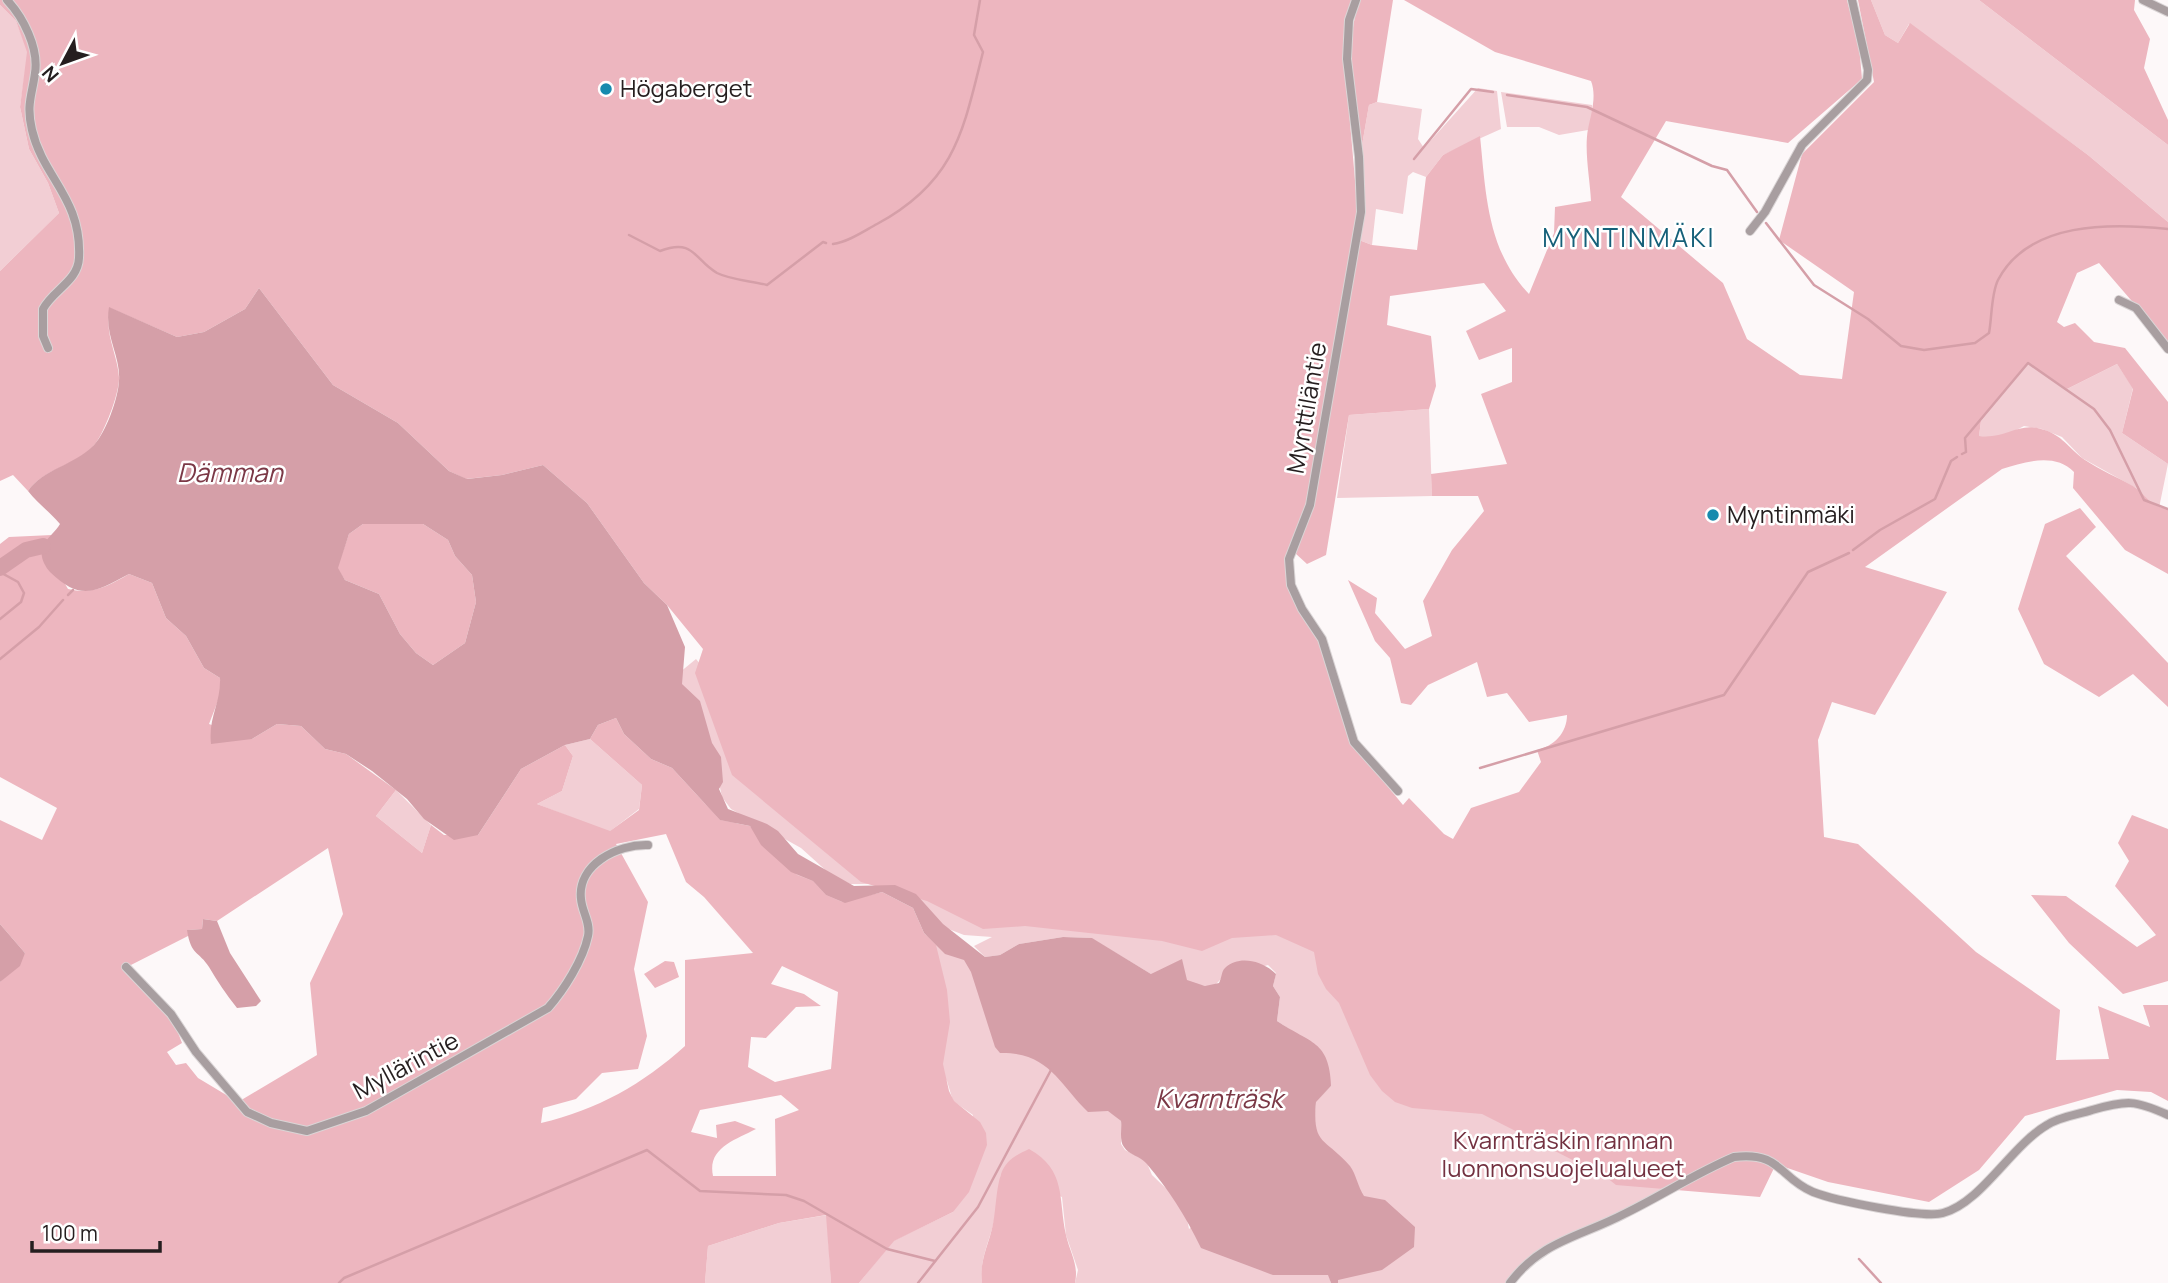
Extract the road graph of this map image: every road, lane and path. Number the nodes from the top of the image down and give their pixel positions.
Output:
1 (7, 0) edge
2 (1356, 0) edge
3 (1852, 0) edge
4 (2143, 0) edge
5 (2168, 12) edge
6 (1751, 231) dead end
7 (2119, 300) dead end
8 (48, 348) dead end
9 (2168, 349) edge
10 (1398, 791) dead end
11 (648, 845) dead end
12 (126, 967) dead end
13 (2168, 1115) edge
14 (1510, 1283) edge

1 - 8 street
2 - 10 street, Mynttiläntie
3 - 6 street
4 - 5 street
7 - 9 street
11 - 12 street, Myllärintie
13 - 14 street

